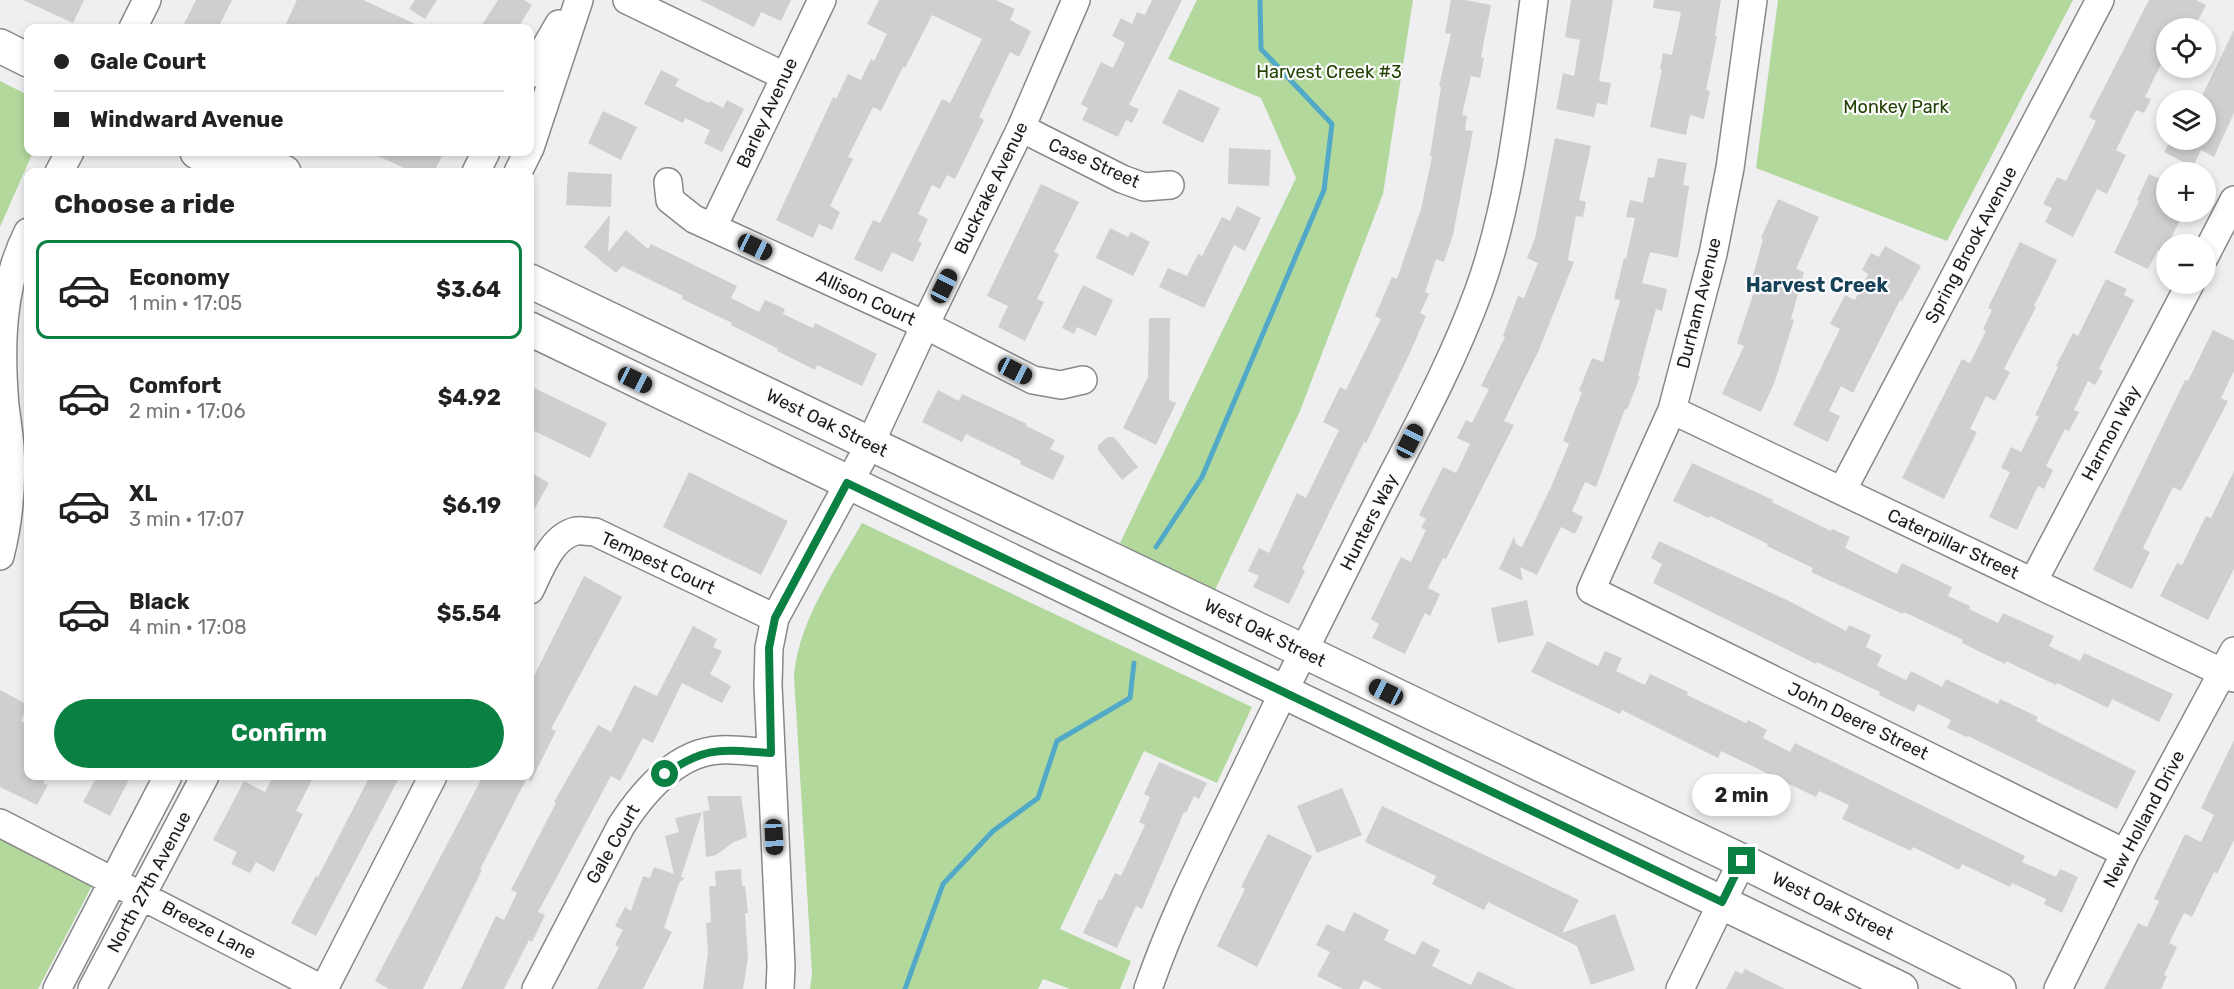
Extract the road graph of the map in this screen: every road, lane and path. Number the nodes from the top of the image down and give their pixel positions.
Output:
1 (147, 0) edge
2 (573, 0) edge
3 (579, 0) edge
4 (627, 0) edge
5 (822, 0) edge
6 (1076, 0) edge
7 (1534, 0) edge
8 (1753, 0) edge
9 (2100, 0) edge
10 (135, 24) edge
11 (0, 46) edge
12 (24, 58) edge
13 (534, 67) edge
14 (784, 75) junction
15 (1021, 129) junction
16 (534, 135) edge
17 (204, 156) edge
18 (245, 156) edge
19 (226, 168) edge
20 (274, 168) edge
21 (668, 183) dead end
22 (1170, 185) dead end
23 (2234, 200) edge
24 (713, 227) junction
25 (2216, 235) edge
26 (24, 241) edge
27 (534, 283) edge
28 (2185, 294) edge
29 (925, 325) junction
30 (534, 331) edge
31 (1083, 380) dead end
32 (1672, 410) junction
33 (870, 444) junction
34 (847, 483) junction
35 (1842, 491) junction
36 (0, 556) edge
37 (534, 582) edge
38 (2032, 582) junction
39 (1591, 590) joint
40 (775, 618) junction
41 (1302, 652) junction
42 (2230, 667) edge
43 (1283, 692) junction
44 (771, 753) junction
45 (166, 780) edge
46 (203, 780) edge
47 (431, 780) edge
48 (0, 823) edge
49 (2125, 853) junction
50 (1742, 861) junction
51 (114, 880) junction
52 (142, 894) junction
53 (1722, 902) junction
54 (57, 989) edge
55 (92, 989) edge
56 (323, 989) edge
57 (536, 989) edge
58 (780, 989) edge
59 (1148, 989) edge
60 (1680, 989) edge
61 (1901, 989) edge
62 (1999, 989) edge
63 (2058, 989) edge

1 - 10 street
2 - 13 street
3 - 16 street
4 - 14 street
5 - 14 street, Barley Avenue
6 - 15 street, Buckrake Avenue
7 - 41 street, Hunters Way
8 - 32 street, Durham Avenue
9 - 35 street, Spring Brook Avenue
11 - 12 main road
14 - 24 street, Barley Avenue
15 - 22 street, Case Street
15 - 29 street, Buckrake Avenue
17 - 19 main road
18 - 20 main road
21 - 24 street, Allison Court
23 - 25 street
24 - 29 street, Allison Court
26 - 36 street
27 - 33 main road, West Oak Street
28 - 38 street, Harmon Way
29 - 31 street, Allison Court
29 - 33 street, Buckrake Avenue
30 - 34 main road
32 - 35 street, Caterpillar Street
32 - 39 street, Durham Avenue
33 - 34 street, Buckrake Avenue
33 - 41 main road, West Oak Street
34 - 40 street, Buckrake Avenue
34 - 43 main road
35 - 38 street, Caterpillar Street
37 - 40 street, Tempest Court
38 - 42 street, Caterpillar Street
39 - 49 street, John Deere Street
40 - 44 street, Buckrake Avenue
41 - 43 street, Hunters Way
41 - 50 main road, West Oak Street
42 - 49 street, New Holland Drive
43 - 53 main road
43 - 59 street, Hunters Way
44 - 57 street, Gale Court
44 - 58 street, Buckrake Avenue
45 - 51 street, North 27th Avenue
46 - 52 street, North 27th Avenue
47 - 56 street
48 - 51 street, Breeze Lane
49 - 63 street, New Holland Drive
50 - 53 street
50 - 62 main road, West Oak Street
51 - 52 street, Breeze Lane
51 - 54 street, North 27th Avenue
52 - 55 street, North 27th Avenue
52 - 56 street, Breeze Lane
53 - 60 street
53 - 61 main road

